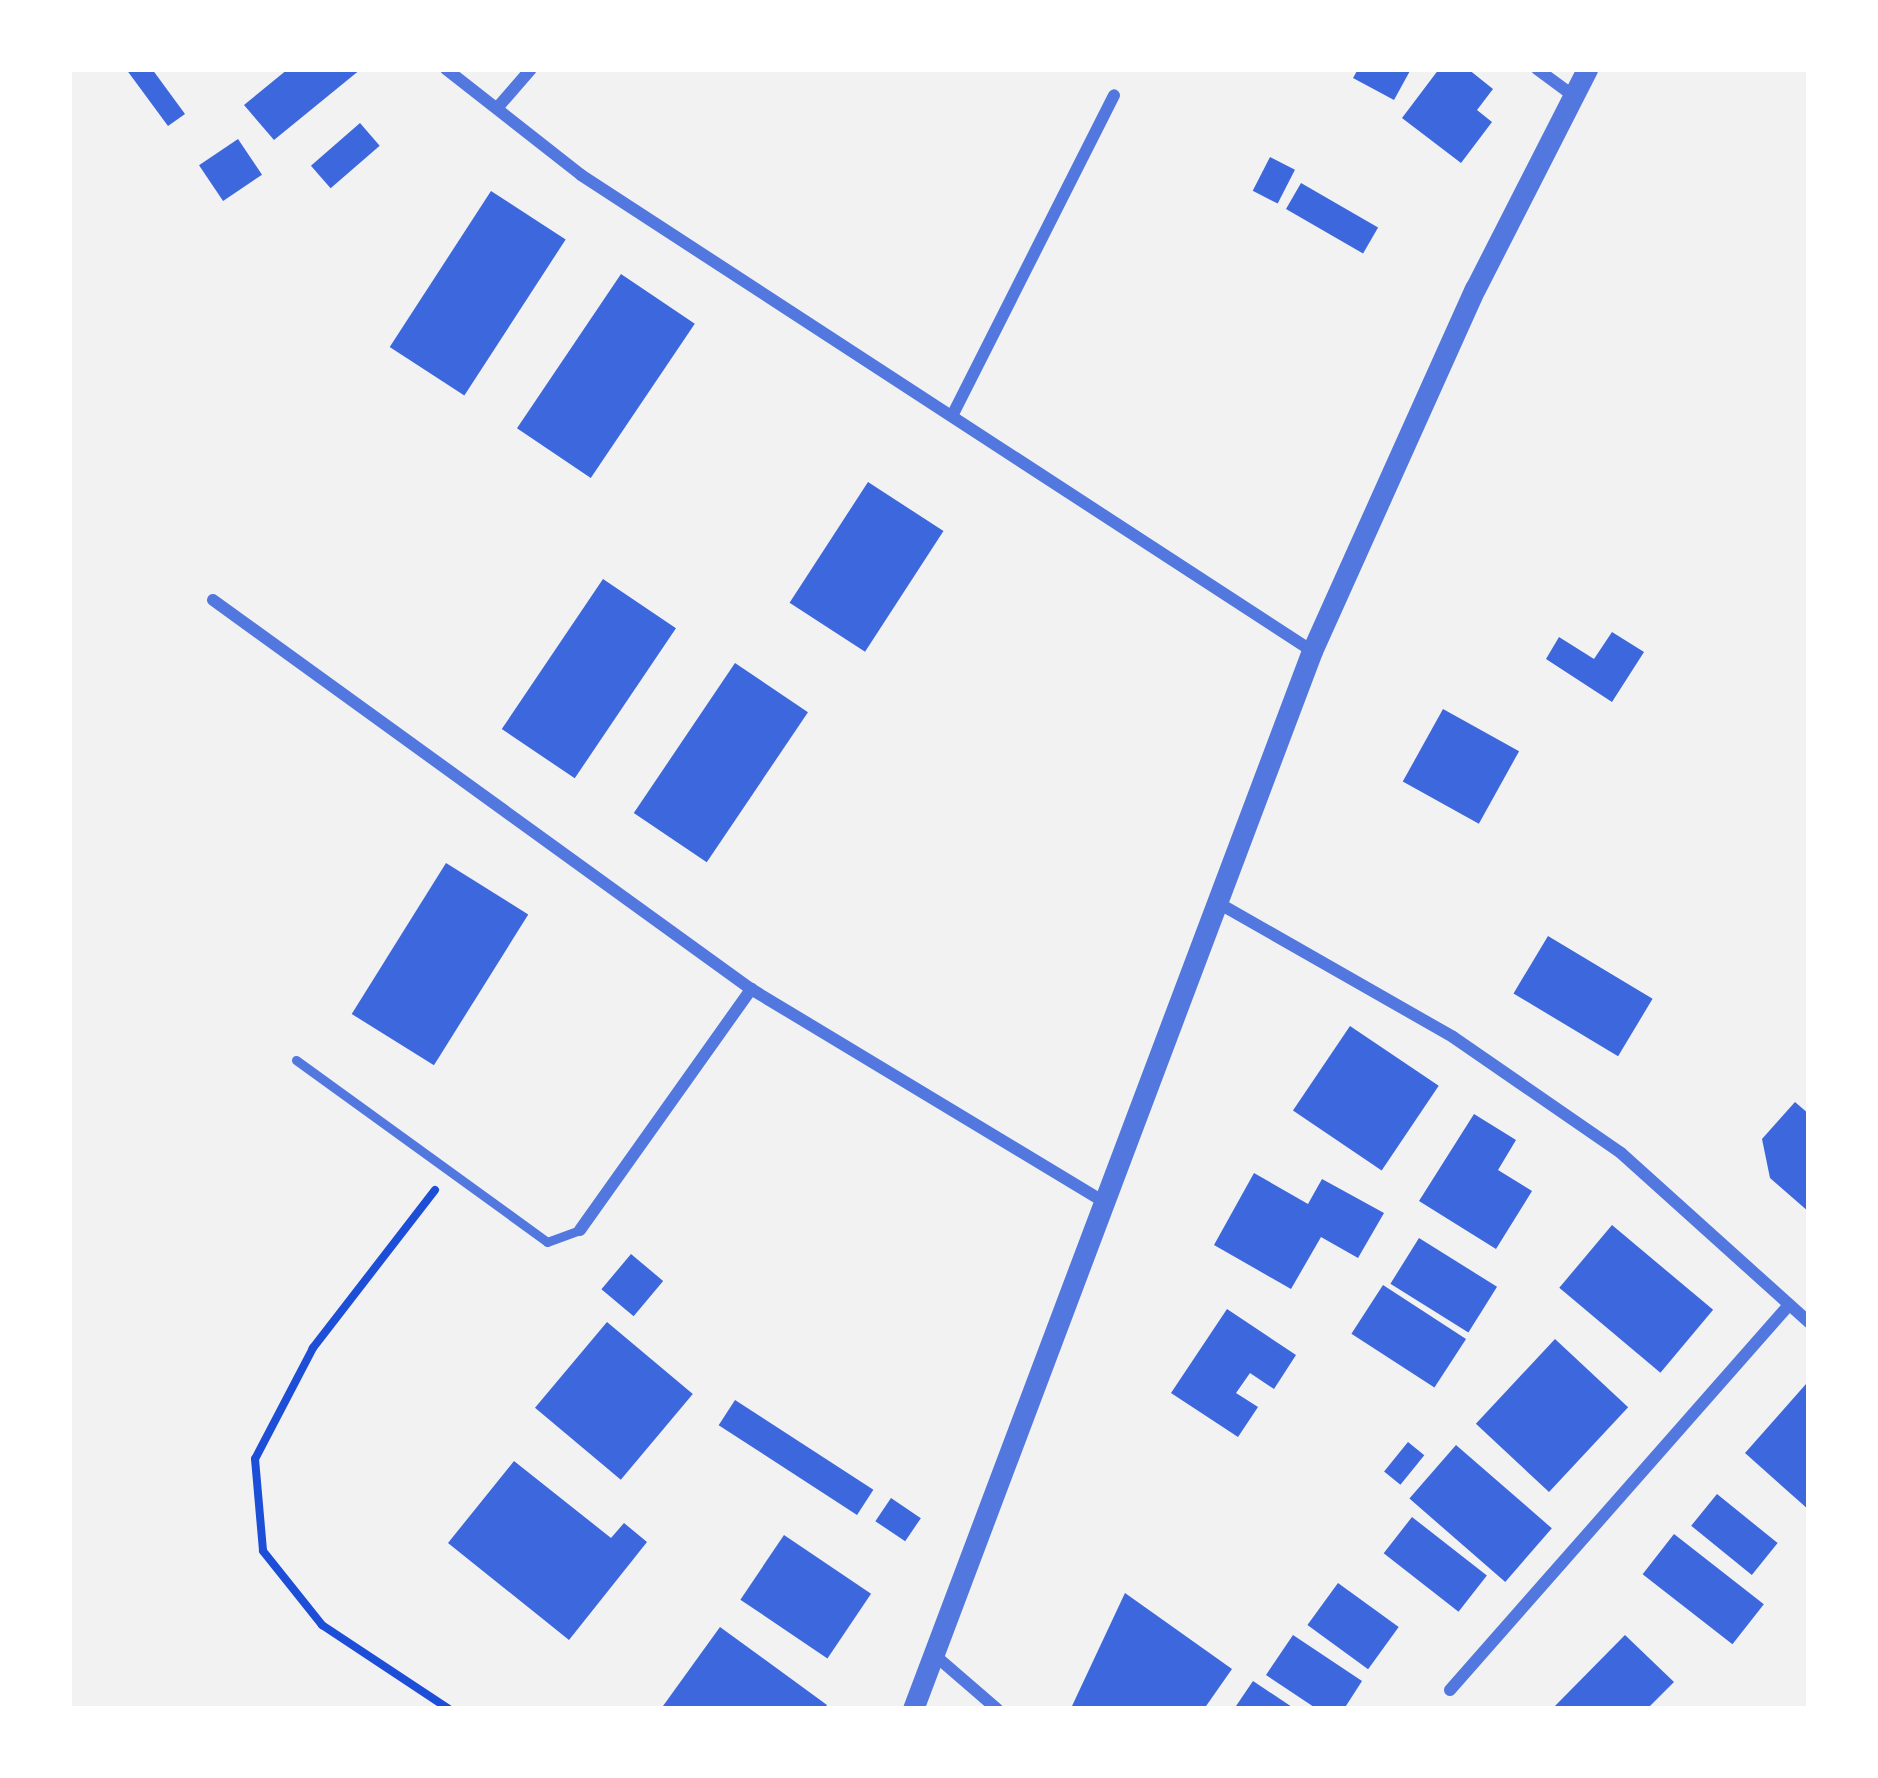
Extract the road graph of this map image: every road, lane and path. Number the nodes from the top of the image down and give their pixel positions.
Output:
1 (446, 69) edge
2 (531, 69) edge
3 (1537, 69) edge
4 (1587, 69) edge
5 (1570, 94) junction
6 (1114, 95) dead end
7 (498, 107) junction
8 (953, 414) junction
9 (213, 600) dead end
10 (1312, 651) junction
11 (1220, 904) junction
12 (751, 988) junction
13 (296, 1060) dead end
14 (448, 1173) junction
15 (1099, 1199) junction
16 (580, 1230) joint
17 (1789, 1305) junction
18 (1809, 1322) edge
19 (938, 1658) junction
20 (1450, 1690) dead end
21 (448, 1709) edge
22 (913, 1709) edge
23 (997, 1709) edge

1 - 7 street
2 - 7 street
3 - 5 street
4 - 5 street
5 - 10 street
6 - 8 street
7 - 8 street
8 - 10 street
9 - 12 street
10 - 11 street
11 - 15 street
11 - 17 street
12 - 15 street
12 - 16 street
13 - 14 lane
14 - 16 lane
14 - 21 path
15 - 19 street
17 - 18 street
17 - 20 street
19 - 22 street
19 - 23 street

